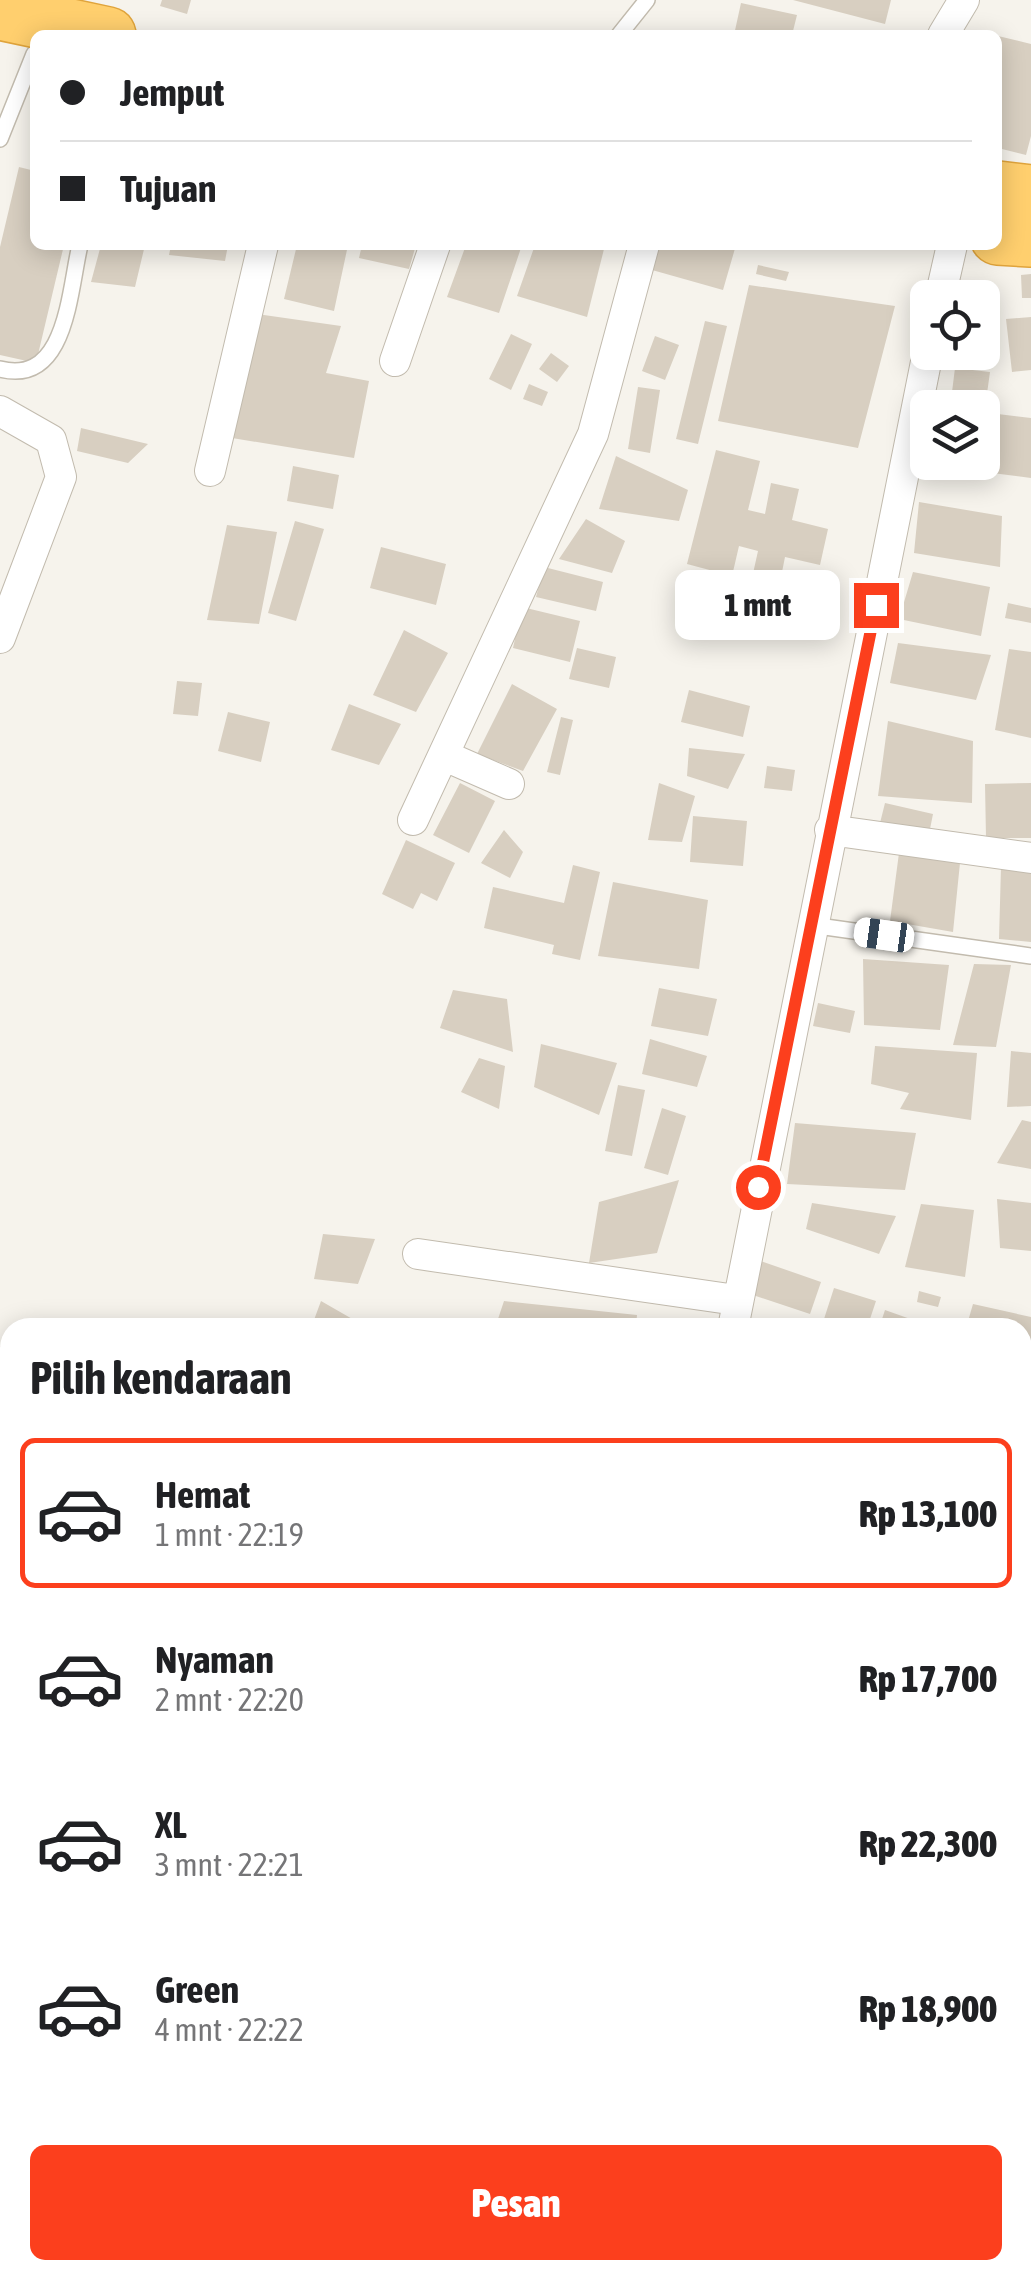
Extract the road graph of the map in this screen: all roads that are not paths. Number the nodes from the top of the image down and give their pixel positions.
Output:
1 (647, 0) edge
2 (964, 0) edge
3 (0, 12) edge
4 (85, 30) edge
5 (623, 30) edge
6 (945, 30) edge
7 (0, 48) edge
8 (30, 54) edge
9 (30, 67) edge
10 (0, 139) edge
11 (1002, 189) edge
12 (1031, 193) edge
13 (1002, 237) edge
14 (1031, 239) edge
15 (79, 250) edge
16 (262, 250) edge
17 (433, 250) edge
18 (643, 250) edge
19 (951, 250) edge
20 (944, 280) edge
21 (395, 361) dead end
22 (0, 369) edge
23 (924, 370) edge
24 (0, 410) edge
25 (210, 471) dead end
26 (0, 638) edge
27 (444, 756) junction
28 (509, 784) dead end
29 (413, 820) dead end
30 (830, 830) junction
31 (1031, 858) edge
32 (811, 925) junction
33 (1031, 956) edge
34 (418, 1254) dead end
35 (734, 1314) edge

1 - 5 lane
2 - 6 street
3 - 4 highway
7 - 8 highway
9 - 10 lane
11 - 12 highway
13 - 14 highway
15 - 22 lane
16 - 25 street
17 - 21 street
18 - 27 street
19 - 20 street
23 - 30 street
24 - 26 street
27 - 28 street
27 - 29 street
30 - 31 street
30 - 32 street
32 - 33 lane
32 - 35 street
34 - 35 street

